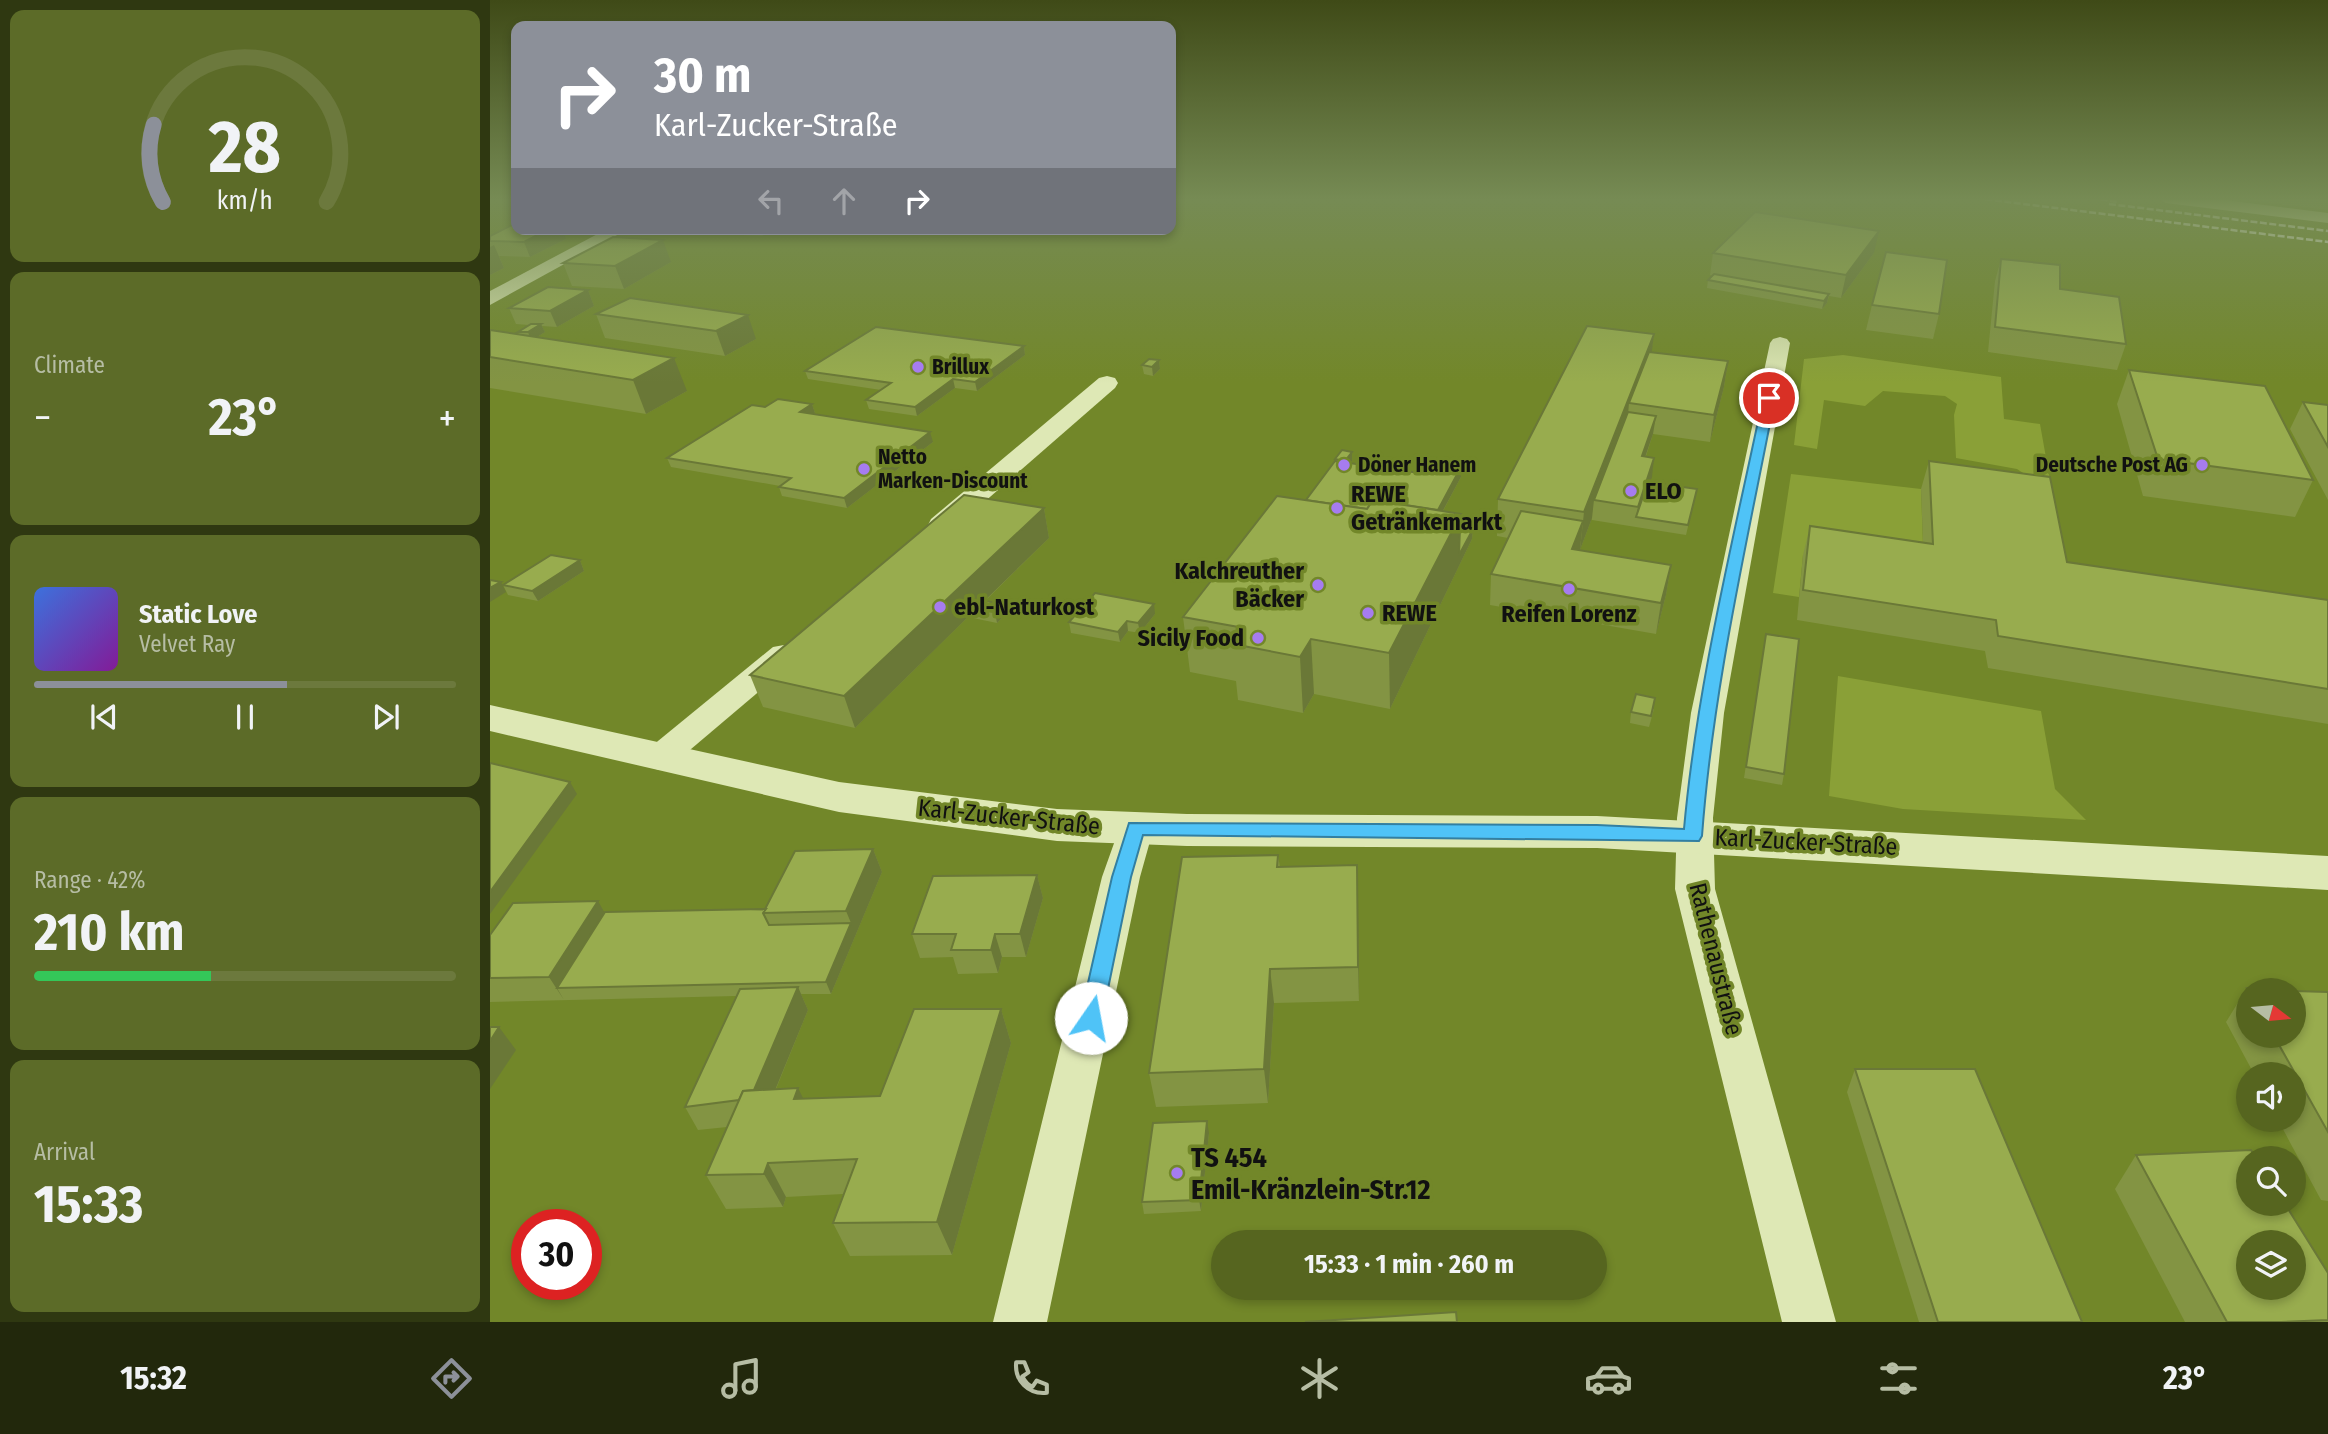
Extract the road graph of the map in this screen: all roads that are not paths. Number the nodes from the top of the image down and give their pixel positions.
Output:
1 (563, 260) edge
2 (490, 299) edge
3 (1780, 343) dead end
4 (1107, 383) dead end
5 (919, 544) edge
6 (804, 638) edge
7 (490, 718) edge
8 (659, 758) junction
9 (1136, 828) junction
10 (1693, 836) junction
11 (2328, 873) edge
12 (1020, 1322) edge
13 (1809, 1322) edge

1 - 2 street
3 - 10 street, Rathenaustraße
4 - 5 street
6 - 8 street
7 - 8 street, Karl-Zucker-Straße
8 - 9 street, Karl-Zucker-Straße
9 - 10 street, Karl-Zucker-Straße
9 - 12 street
10 - 11 street, Karl-Zucker-Straße
10 - 13 street, Rathenaustraße

